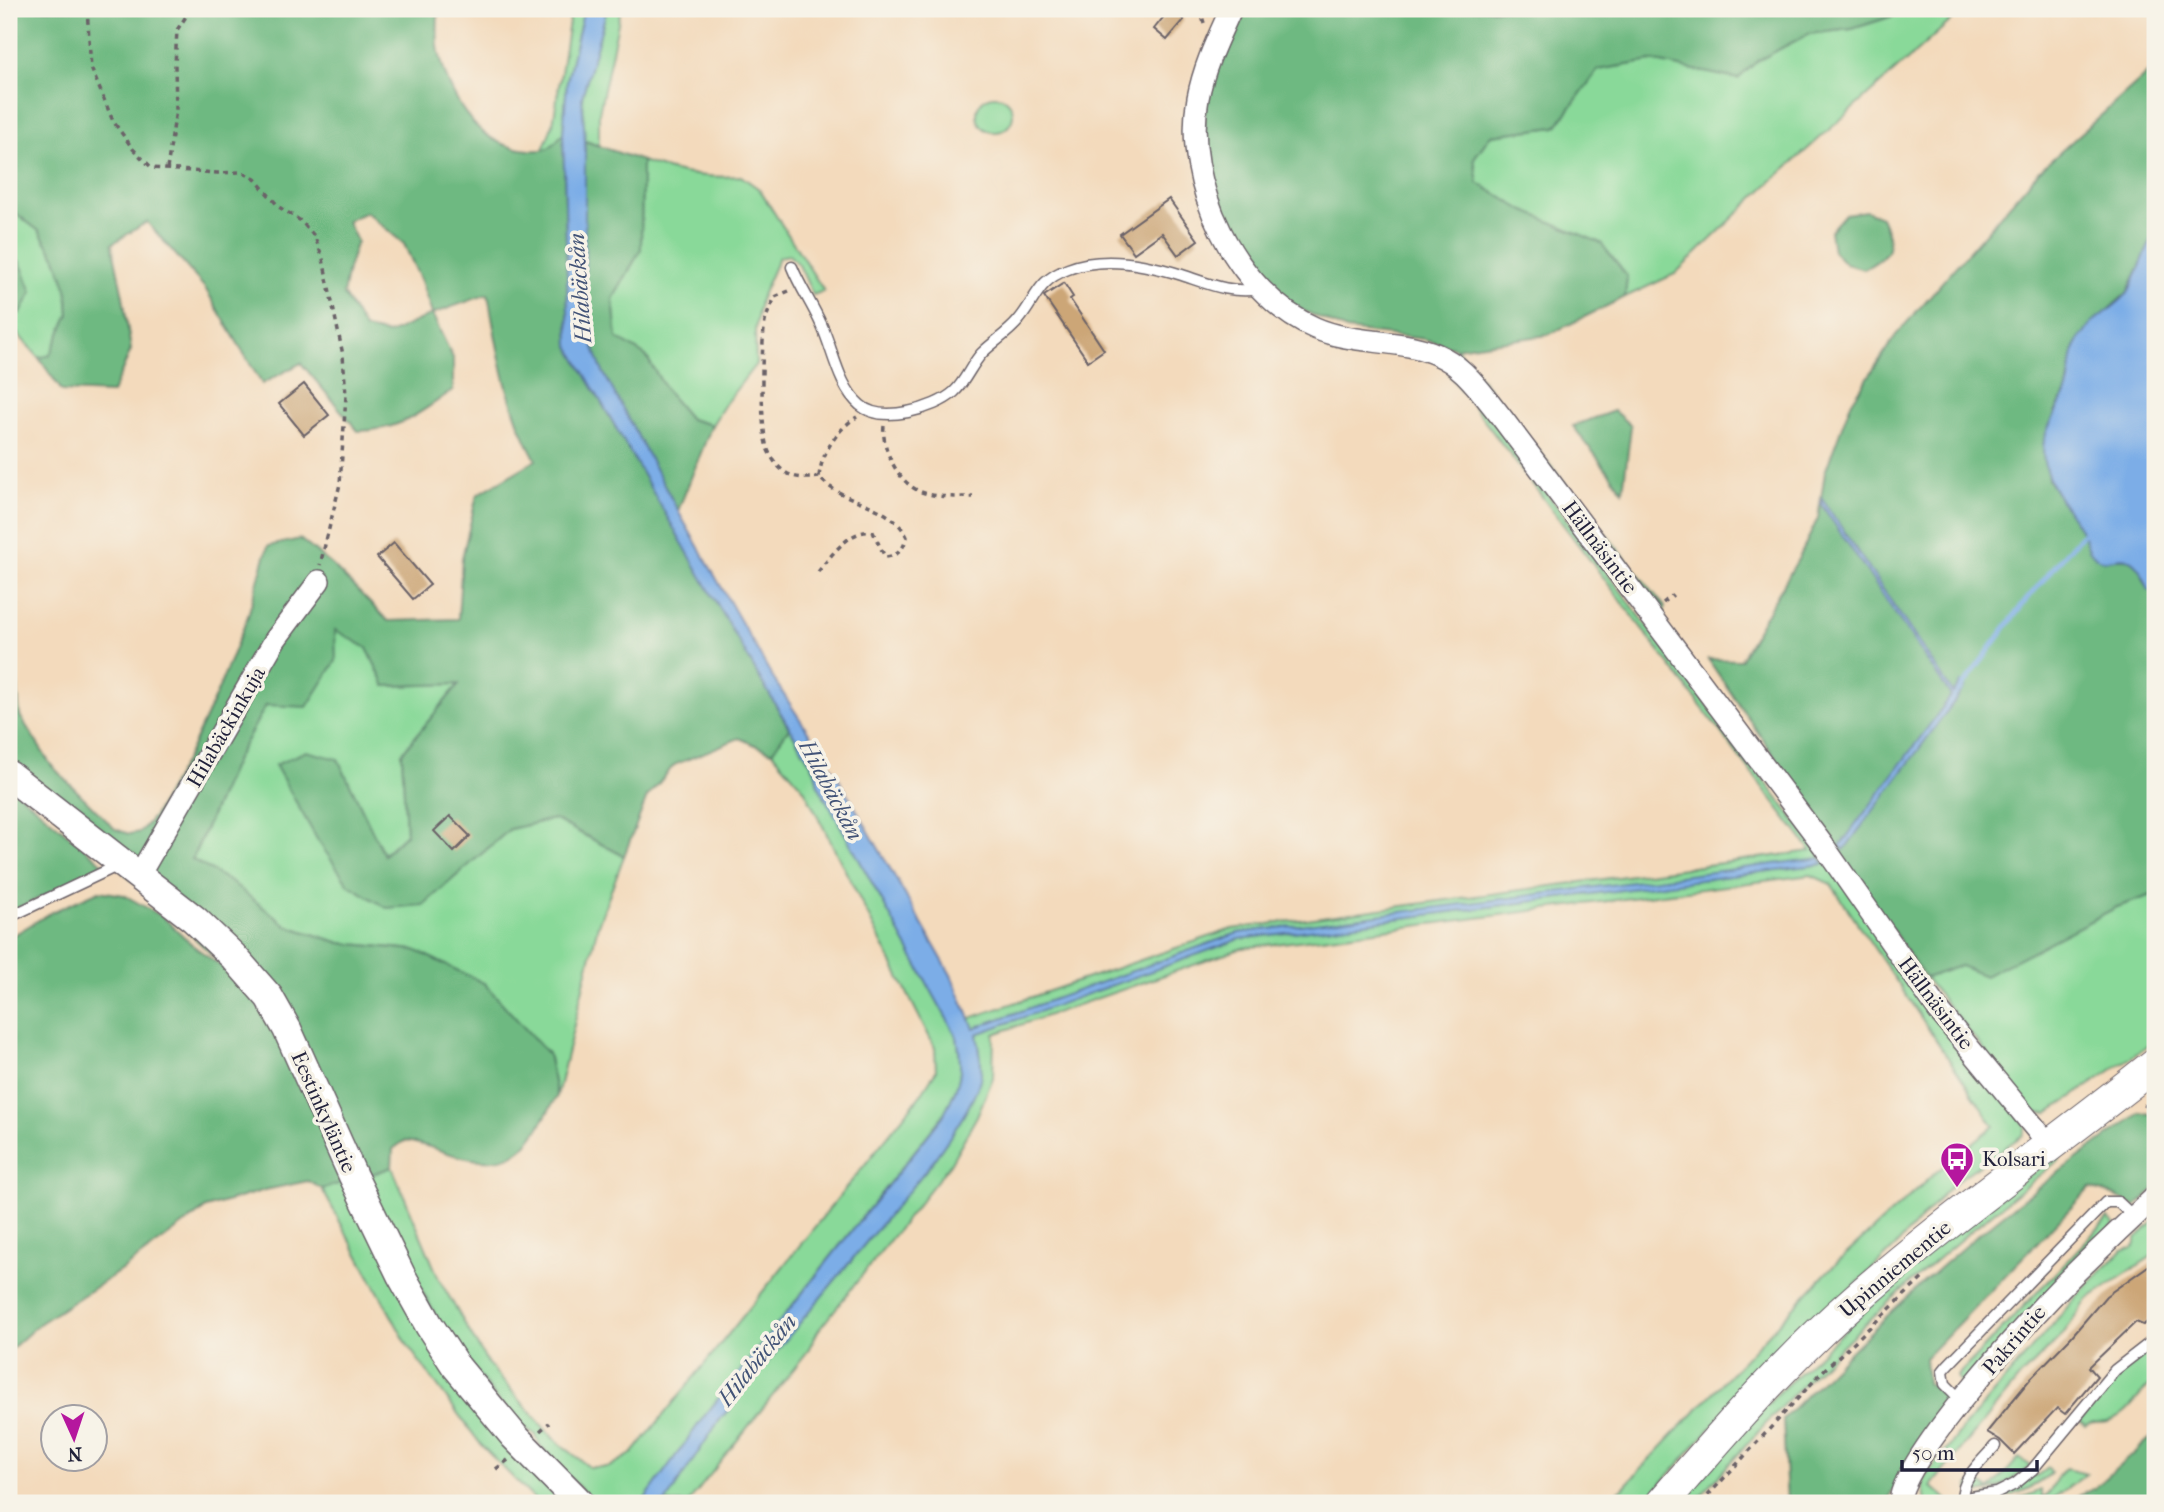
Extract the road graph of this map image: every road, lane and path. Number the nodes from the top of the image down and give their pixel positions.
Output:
1 (87, 9) edge
2 (191, 9) edge
3 (1231, 9) edge
4 (167, 169) junction
5 (792, 267) dead end
6 (800, 286) junction
7 (1259, 289) junction
8 (868, 411) junction
9 (886, 414) junction
10 (819, 477) junction
11 (974, 497) dead end
12 (818, 572) dead end
13 (319, 581) joint
14 (9, 775) edge
15 (130, 870) junction
16 (9, 917) edge
17 (2155, 1064) edge
18 (2155, 1098) edge
19 (2143, 1105) junction
20 (2136, 1110) dead end
21 (2155, 1110) edge
22 (2050, 1146) junction
23 (2155, 1197) edge
24 (2134, 1217) junction
25 (1930, 1271) dead end
26 (2155, 1339) edge
27 (1962, 1401) junction
28 (1995, 1446) dead end
29 (1961, 1502) edge
30 (580, 1503) edge
31 (1662, 1503) edge
32 (1701, 1503) edge
33 (1900, 1503) edge

1 - 4 path
2 - 4 path
3 - 7 street, Hällnäsintie
4 - 13 path
5 - 6 lane
6 - 8 lane
6 - 10 path
7 - 9 lane
7 - 22 street, Hällnäsintie
8 - 9 lane
8 - 10 path
9 - 11 path
10 - 12 path
13 - 15 street, Hilabäckinkuja
14 - 15 street, Eestinkyläntie
15 - 16 lane
15 - 30 street, Eestinkyläntie
17 - 22 main road, Upinniementie
18 - 19 path
19 - 20 path
19 - 21 path
22 - 31 main road, Upinniementie
23 - 24 street, Pakrintie
24 - 27 street, Pakrintie
24 - 27 lane
25 - 32 path, Upinniementie
26 - 29 lane
27 - 33 street, Pakrintie
28 - 29 lane

